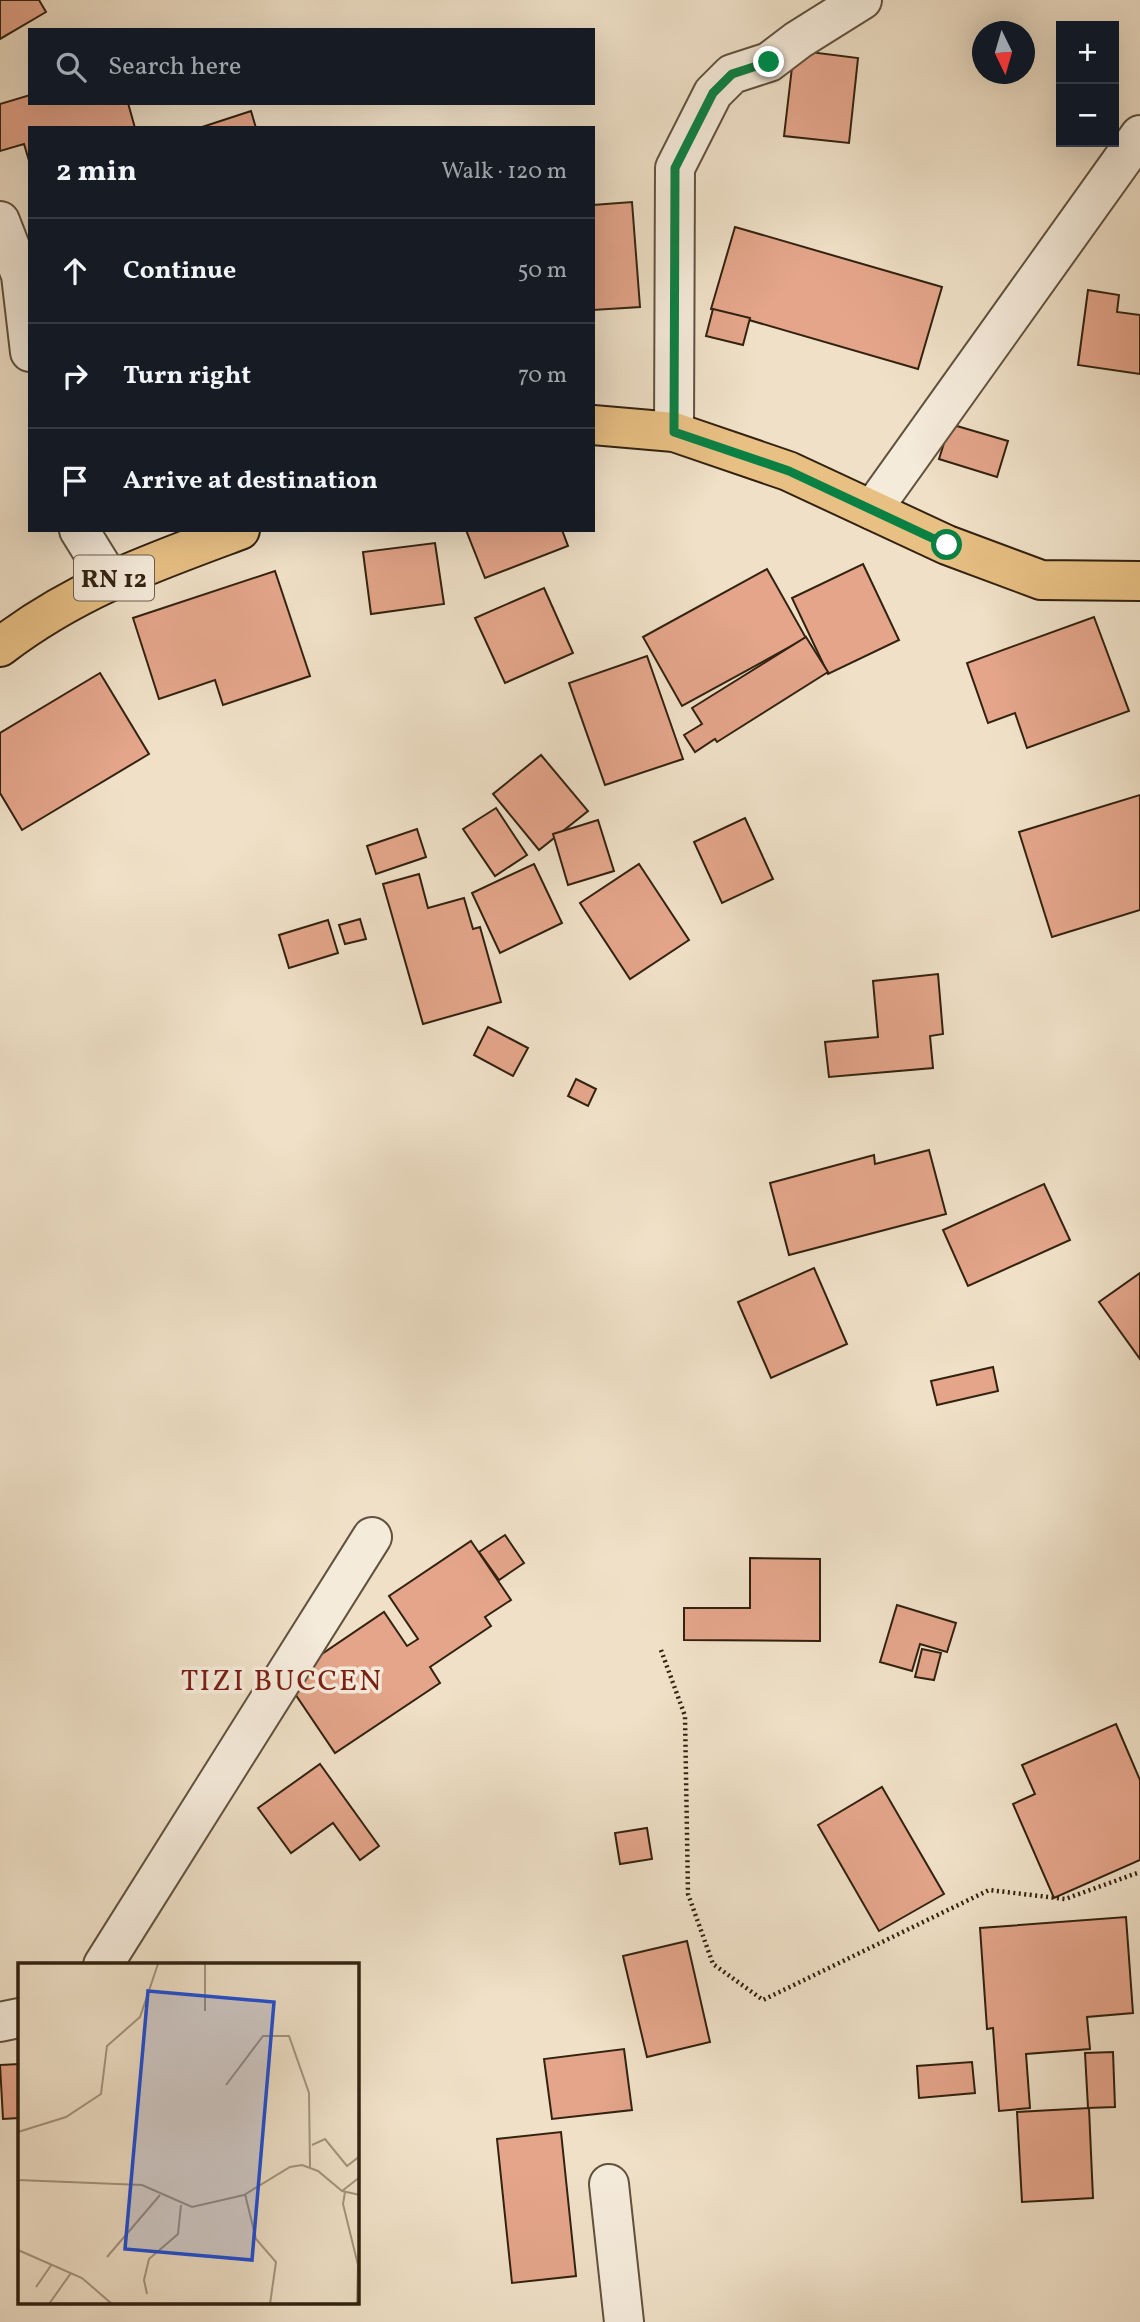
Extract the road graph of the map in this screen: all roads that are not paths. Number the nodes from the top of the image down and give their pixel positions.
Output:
1 (862, 0) edge
2 (1140, 135) edge
3 (0, 221) edge
4 (28, 335) edge
5 (595, 425) edge
6 (674, 432) junction
7 (872, 510) junction
8 (80, 532) edge
9 (235, 532) edge
10 (110, 580) junction
11 (1140, 581) edge
12 (0, 647) edge
13 (372, 1537) dead end
14 (104, 1963) edge
15 (18, 2018) edge
16 (0, 2022) edge
17 (609, 2184) dead end
18 (624, 2322) edge

1 - 6 street
2 - 7 street
3 - 4 street
5 - 6 main road
6 - 7 main road
7 - 11 main road
8 - 10 street
9 - 10 main road, RN 12
10 - 12 main road, RN 12
13 - 14 street
15 - 16 street
17 - 18 street

